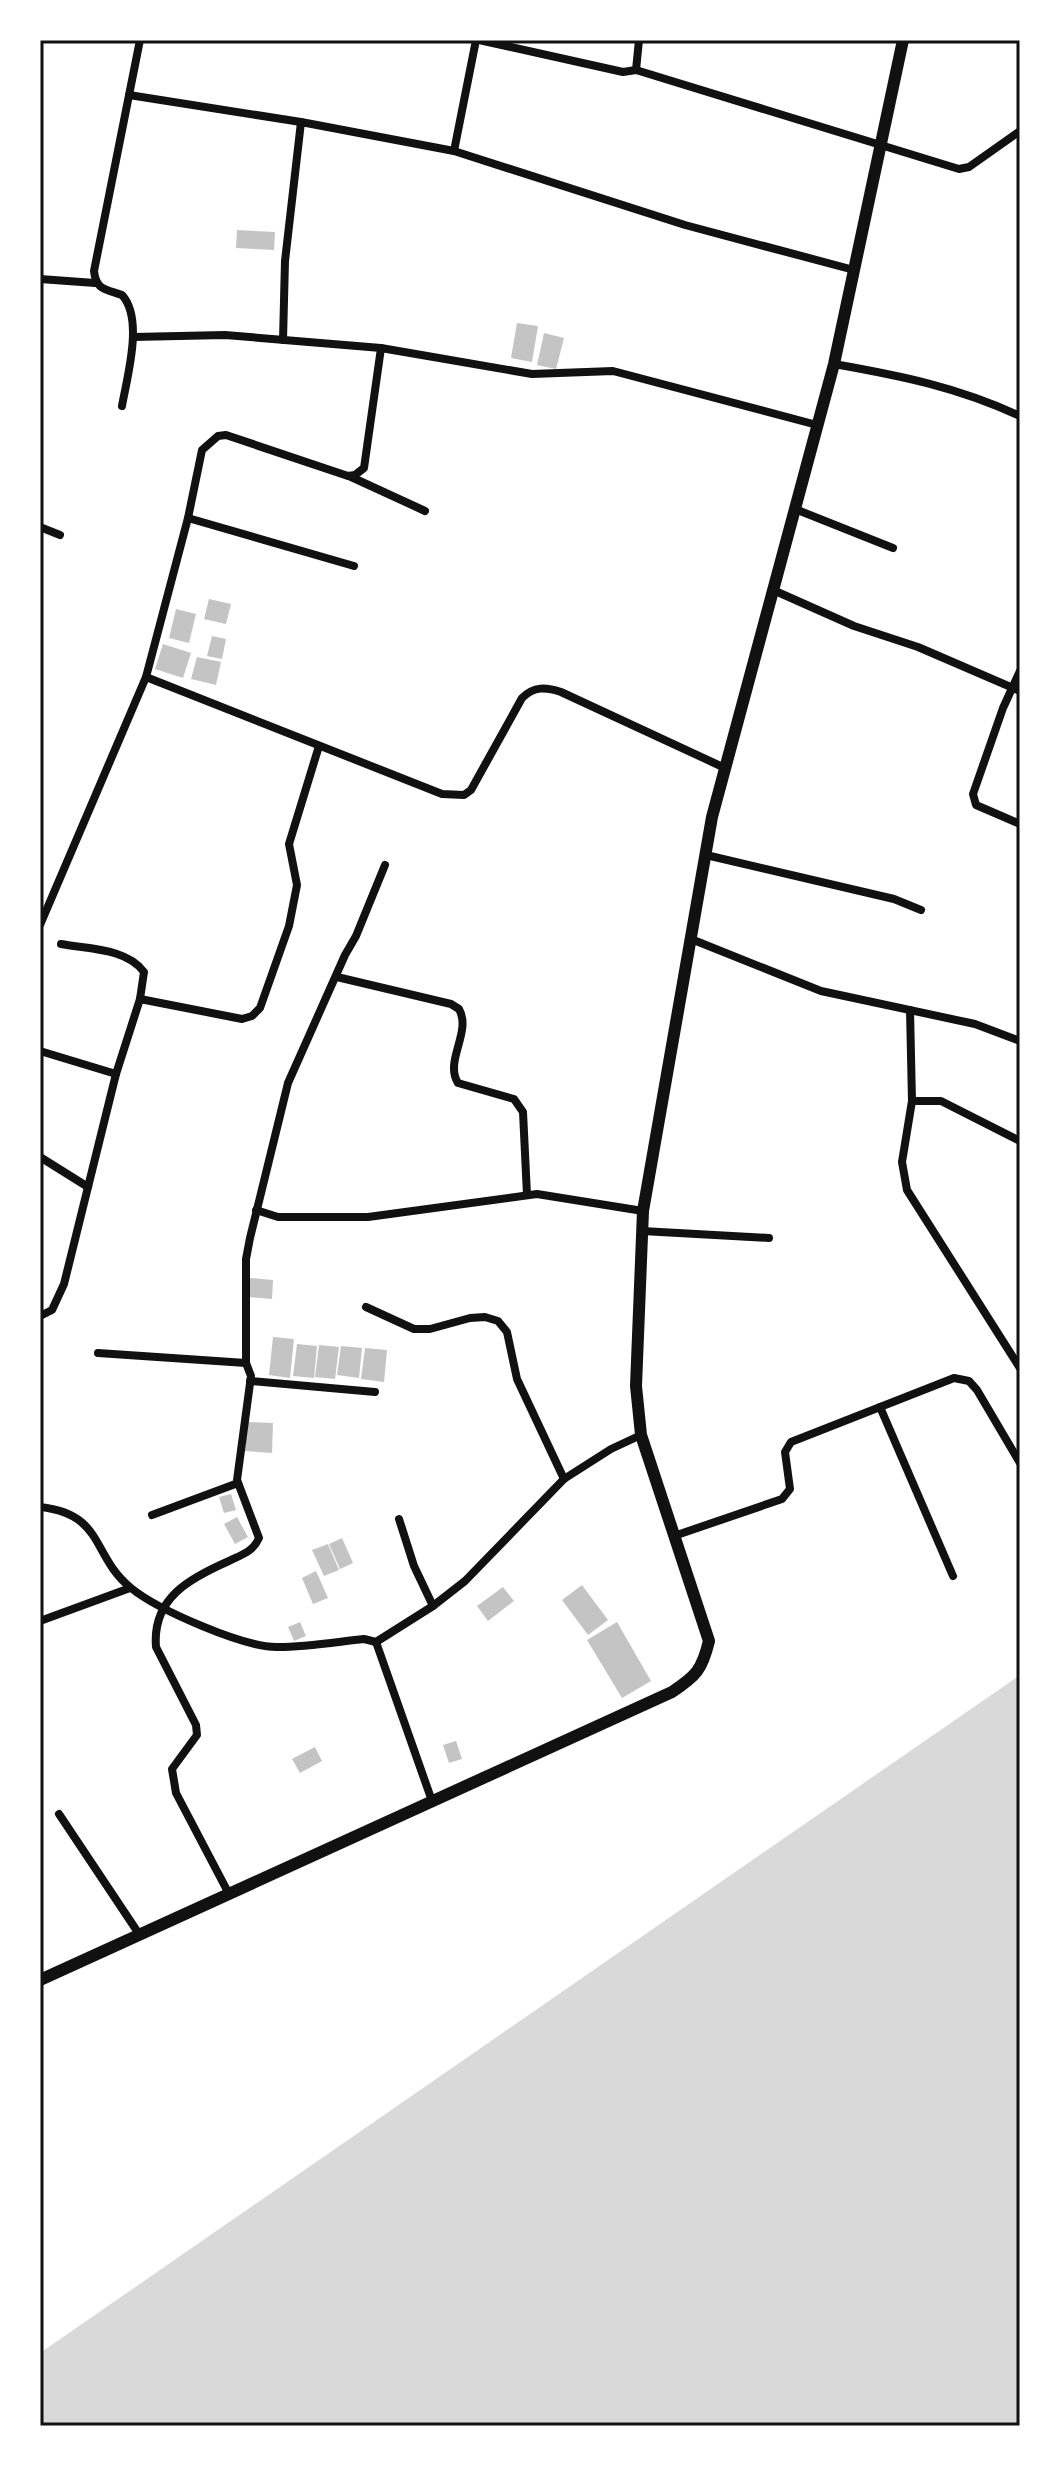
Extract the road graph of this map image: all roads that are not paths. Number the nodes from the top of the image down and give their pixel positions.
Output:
1 (140, 40) edge
2 (478, 40) edge
3 (639, 40) edge
4 (903, 40) edge
5 (636, 70) junction
6 (129, 95) junction
7 (301, 122) junction
8 (1020, 131) edge
9 (881, 144) junction
10 (454, 151) junction
11 (854, 270) junction
12 (40, 279) edge
13 (95, 283) junction
14 (133, 337) junction
15 (283, 340) junction
16 (381, 348) junction
17 (834, 364) junction
18 (122, 406) dead end
19 (1020, 416) edge
20 (817, 425) junction
21 (348, 476) junction
22 (795, 509) junction
23 (425, 511) dead end
24 (188, 518) junction
25 (40, 527) edge
26 (60, 535) dead end
27 (893, 548) dead end
28 (354, 566) dead end
29 (773, 590) junction
30 (1020, 671) edge
31 (146, 677) junction
32 (1016, 689) edge
33 (319, 746) junction
34 (725, 768) junction
35 (1020, 824) edge
36 (706, 855) junction
37 (385, 865) dead end
38 (921, 910) dead end
39 (40, 925) edge
40 (691, 939) junction
41 (61, 944) dead end
42 (337, 977) junction
43 (140, 999) junction
44 (910, 1010) junction
45 (1020, 1041) edge
46 (40, 1051) edge
47 (116, 1074) junction
48 (912, 1101) junction
49 (1020, 1141) edge
50 (40, 1157) edge
51 (88, 1187) junction
52 (527, 1195) junction
53 (256, 1210) junction
54 (643, 1211) junction
55 (642, 1231) junction
56 (769, 1238) dead end
57 (366, 1307) dead end
58 (40, 1316) edge
59 (98, 1353) dead end
60 (246, 1363) junction
61 (1020, 1368) edge
62 (250, 1381) junction
63 (375, 1392) dead end
64 (880, 1407) junction
65 (641, 1435) junction
66 (1020, 1463) edge
67 (564, 1479) junction
68 (238, 1483) junction
69 (40, 1507) edge
70 (152, 1515) dead end
71 (399, 1519) dead end
72 (674, 1536) junction
73 (953, 1576) dead end
74 (130, 1588) junction
75 (433, 1606) junction
76 (162, 1608) junction
77 (40, 1621) edge
78 (376, 1642) junction
79 (432, 1801) junction
80 (59, 1814) dead end
81 (229, 1894) junction
82 (139, 1934) junction
83 (40, 1980) edge

1 - 6 street
2 - 5 street
2 - 10 street
3 - 5 street
4 - 9 street
5 - 9 street
6 - 7 street
6 - 13 street
7 - 10 street
7 - 15 street
8 - 9 street
9 - 11 street
10 - 11 street
11 - 17 street
12 - 13 street
13 - 14 street
14 - 15 street
14 - 18 street
15 - 16 street
16 - 20 street
16 - 21 street
17 - 19 street
17 - 20 street
20 - 22 street
21 - 23 street
21 - 24 street
22 - 27 street
22 - 29 street
24 - 28 street
24 - 31 street
25 - 26 street
29 - 32 street
29 - 34 street
30 - 32 street
31 - 33 street
31 - 39 street
32 - 35 street
33 - 34 street
33 - 43 street
34 - 36 street
36 - 38 street
36 - 40 street
37 - 42 street
40 - 44 street
40 - 54 street
41 - 43 street
42 - 52 street
42 - 53 street
43 - 47 street
44 - 45 street
44 - 48 street
46 - 47 street
47 - 51 street
48 - 49 street
48 - 61 street
50 - 51 street
51 - 58 street
52 - 53 street
52 - 54 street
53 - 60 street
54 - 55 street
55 - 56 street
55 - 65 street
57 - 67 street
59 - 60 street
60 - 62 street
62 - 63 street
62 - 68 street
64 - 66 street
64 - 72 street
64 - 73 street
65 - 67 street
65 - 72 street
67 - 75 street
68 - 70 street
68 - 76 street
69 - 74 street
71 - 75 street
72 - 79 street
74 - 76 street
74 - 77 street
75 - 78 street
76 - 78 street
76 - 81 street
78 - 79 street
79 - 81 street
80 - 82 street
81 - 82 street
82 - 83 street

